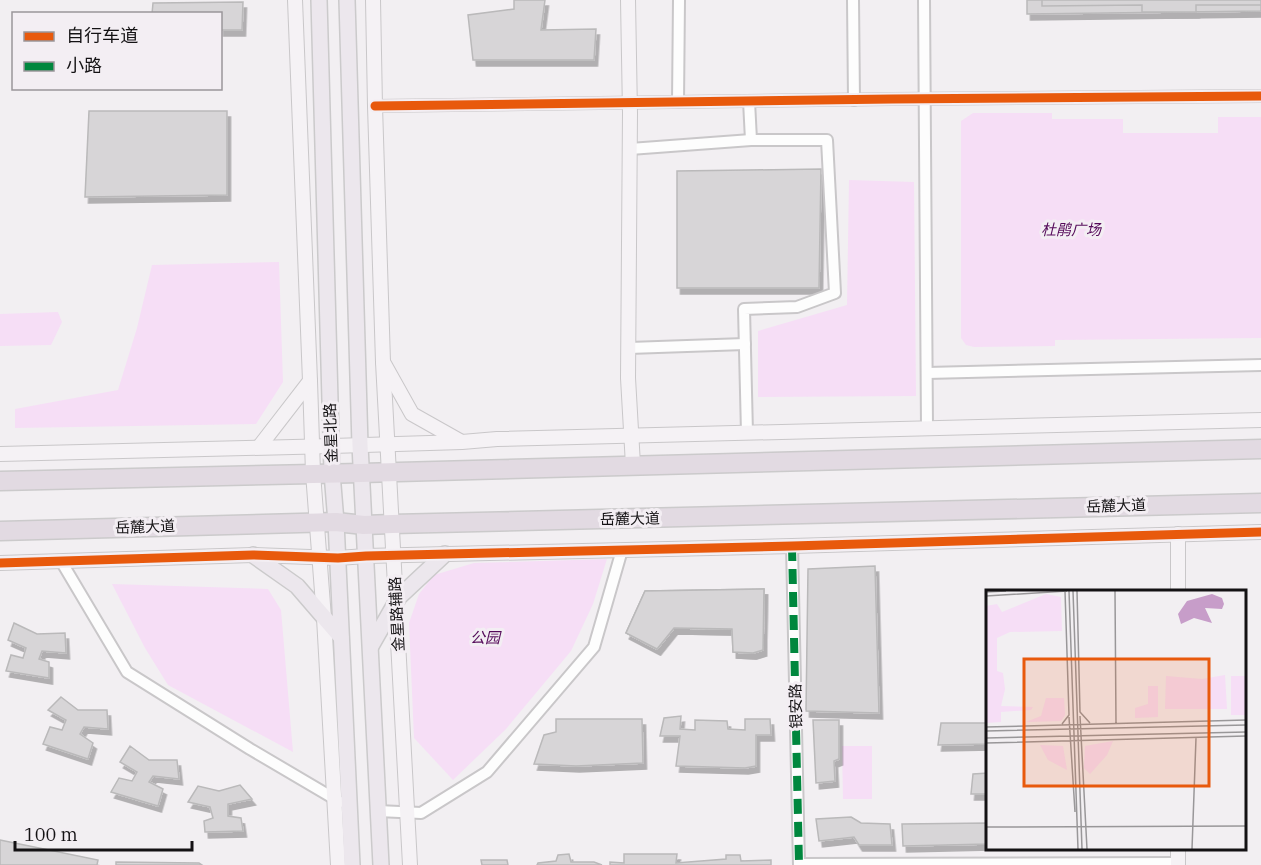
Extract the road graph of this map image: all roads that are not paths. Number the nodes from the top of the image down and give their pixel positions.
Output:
1 (295, 0) edge
2 (319, 0) edge
3 (347, 0) edge
4 (373, 0) edge
5 (628, 0) edge
6 (680, 0) edge
7 (853, 0) edge
8 (924, 0) edge
9 (1261, 96) edge
10 (926, 98) junction
11 (749, 100) junction
12 (854, 100) junction
13 (630, 102) junction
14 (678, 102) junction
15 (375, 106) junction
16 (751, 140) junction
17 (630, 149) junction
18 (746, 344) junction
19 (628, 348) junction
20 (383, 362) junction
21 (1261, 365) edge
22 (927, 373) junction
23 (310, 381) junction
24 (1261, 420) edge
25 (927, 428) junction
26 (747, 433) junction
27 (632, 435) junction
28 (462, 442) junction
29 (388, 444) junction
30 (360, 445) junction
31 (332, 446) junction
32 (259, 447) junction
33 (312, 447) junction
34 (1261, 449) edge
35 (0, 454) edge
36 (633, 465) junction
37 (389, 472) junction
38 (313, 473) junction
39 (332, 473) junction
40 (361, 473) junction
41 (0, 481) edge
42 (1261, 503) edge
43 (336, 522) junction
44 (316, 523) junction
45 (392, 524) junction
46 (364, 525) junction
47 (0, 531) edge
48 (1261, 532) edge
49 (1178, 534) junction
50 (792, 546) junction
51 (622, 550) junction
52 (445, 554) junction
53 (253, 555) junction
54 (394, 555) junction
55 (366, 556) junction
56 (319, 558) junction
57 (338, 558) junction
58 (61, 561) junction
59 (0, 563) edge
60 (1178, 590) edge
61 (396, 603) junction
62 (324, 618) junction
63 (341, 637) junction
64 (370, 646) junction
65 (350, 808) junction
66 (378, 811) junction
67 (408, 812) junction
68 (1178, 864) edge
69 (338, 865) edge
70 (352, 865) edge
71 (381, 865) edge
72 (410, 865) edge
73 (799, 865) edge

1 - 23 street
2 - 31 main road, 金星北路
3 - 30 main road, 金星北路
4 - 15 street, 金星路辅路
5 - 13 street
6 - 14 street
7 - 12 street
8 - 10 street
9 - 10 street
10 - 12 street
10 - 22 street
11 - 12 street
11 - 14 street
11 - 16 street
13 - 14 street
13 - 15 street
13 - 17 street
15 - 20 street, 金星路辅路
16 - 17 street
16 - 18 street
17 - 19 street
18 - 19 street
18 - 26 street
19 - 27 street
20 - 28 street
20 - 29 street, 金星路辅路
21 - 22 street
22 - 25 street
23 - 32 street
23 - 33 street
24 - 25 street
25 - 26 street
26 - 27 street
27 - 28 street
27 - 36 street
28 - 29 street
29 - 30 street
29 - 37 street, 金星路辅路
30 - 31 street
30 - 40 main road, 金星北路
31 - 33 street
31 - 39 main road, 金星北路
32 - 33 street
32 - 35 street
33 - 38 street
34 - 36 highway
36 - 37 highway
37 - 40 highway
37 - 45 street, 金星路辅路
38 - 39 highway
38 - 41 highway
38 - 44 street
39 - 40 highway
39 - 43 main road, 金星北路
40 - 46 main road, 金星北路
42 - 45 highway, 岳麓大道
43 - 44 highway, 岳麓大道
43 - 46 highway, 岳麓大道
43 - 57 main road, 金星北路
44 - 47 highway, 岳麓大道
44 - 56 street
45 - 46 highway, 岳麓大道
45 - 54 street, 金星路辅路
46 - 55 main road, 金星北路
48 - 49 street
49 - 50 street
49 - 60 street
50 - 51 street
50 - 73 street, 银安路
51 - 52 street
51 - 67 street
52 - 54 street
52 - 61 main road
53 - 56 street
53 - 58 street
53 - 62 main road
54 - 55 street
54 - 61 street, 金星路辅路
55 - 57 street
55 - 64 main road, 金星北路
56 - 57 street
56 - 62 street
57 - 63 main road, 金星北路
58 - 59 street
58 - 65 street
61 - 64 main road
61 - 67 street, 金星路辅路
62 - 63 main road
62 - 69 street
63 - 65 main road, 金星北路
64 - 66 main road, 金星北路
65 - 70 main road, 金星北路
66 - 67 street
66 - 71 main road, 金星北路
67 - 72 street, 金星路辅路
68 - 73 street

